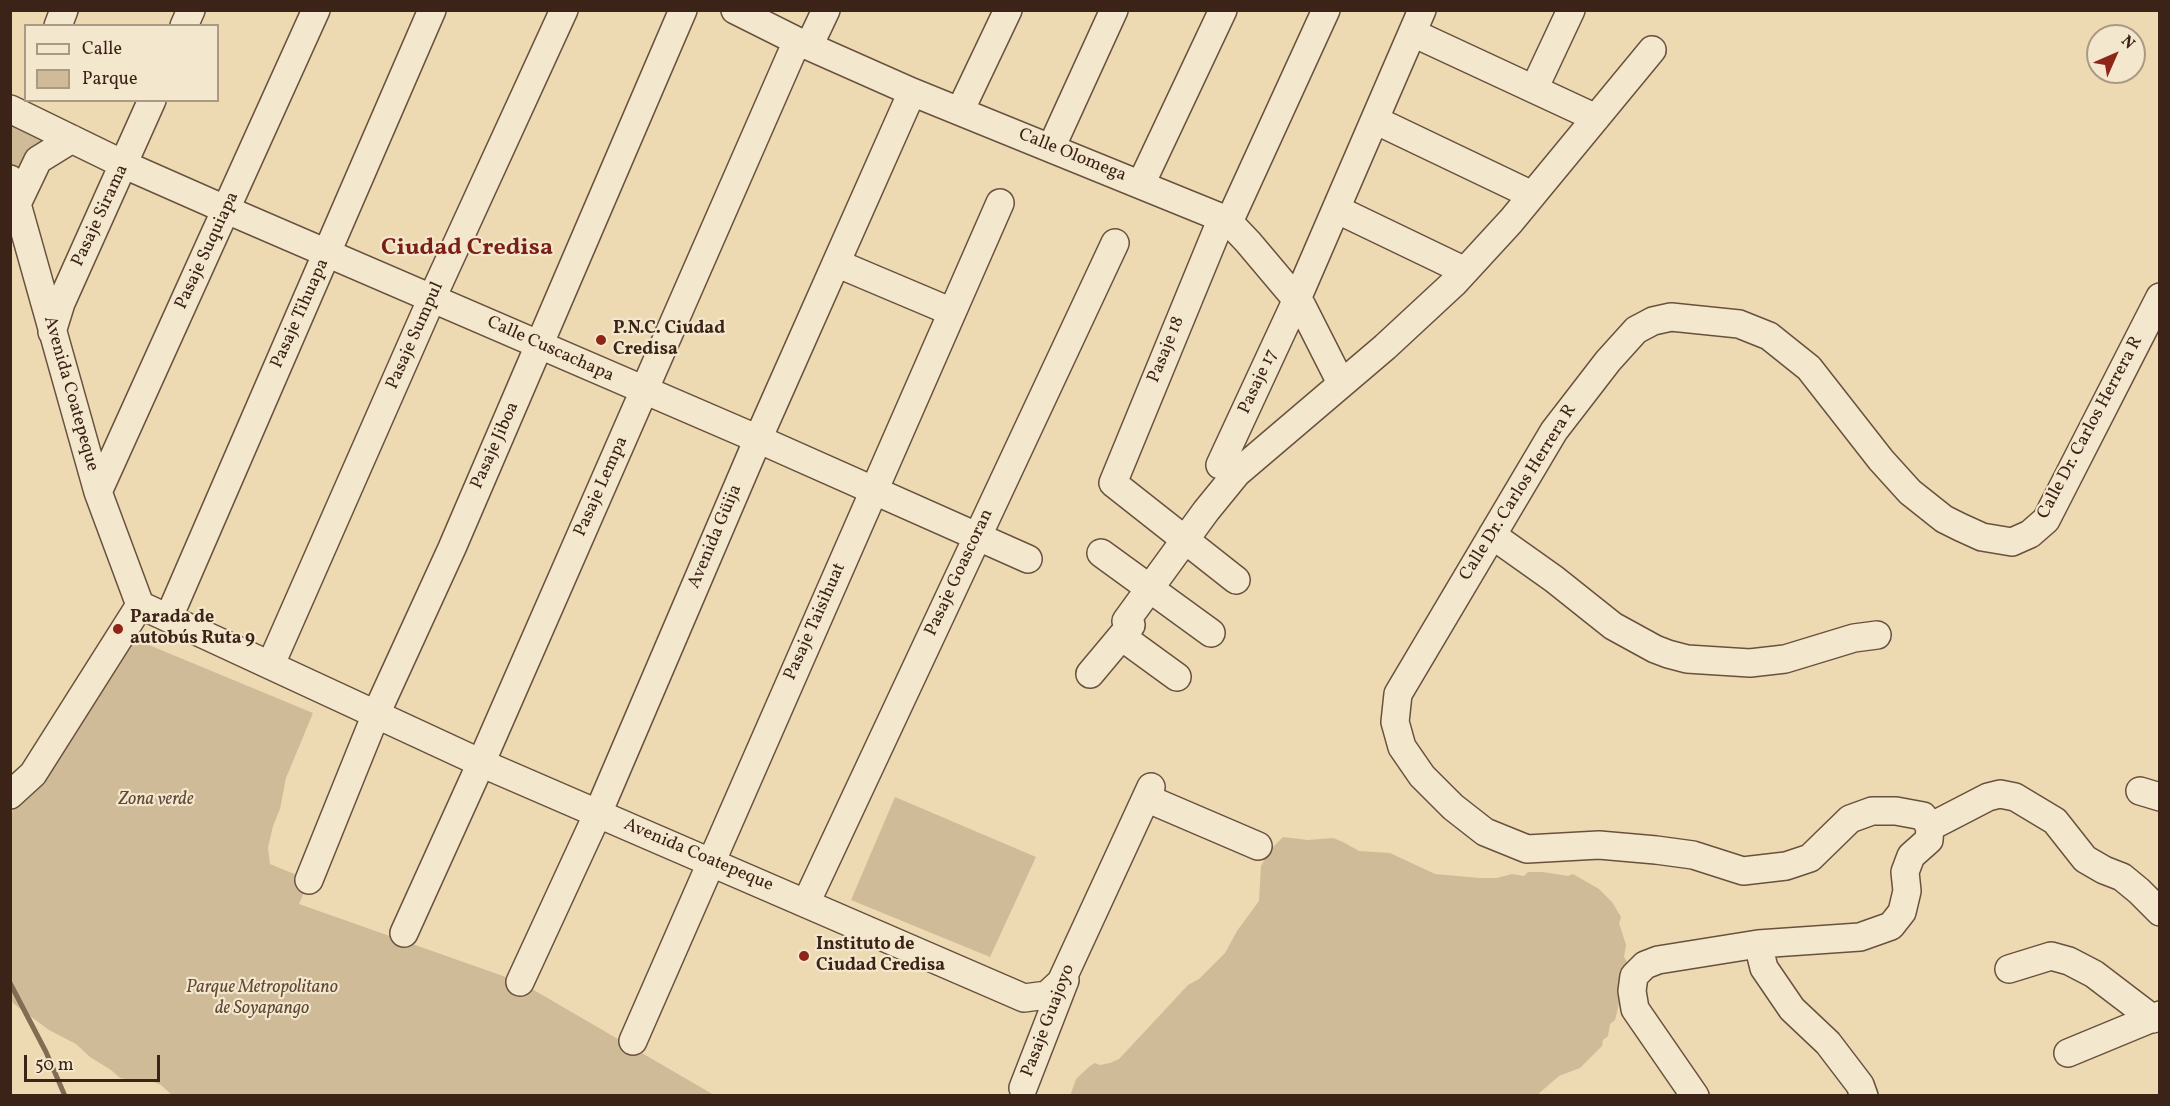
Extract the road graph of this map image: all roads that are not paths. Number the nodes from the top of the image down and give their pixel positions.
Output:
1 (64, 10) edge
2 (191, 10) edge
3 (316, 10) edge
4 (432, 10) edge
5 (564, 10) edge
6 (682, 10) edge
7 (735, 10) edge
8 (826, 10) edge
9 (1008, 10) edge
10 (1114, 10) edge
11 (1223, 10) edge
12 (1326, 10) edge
13 (1571, 10) edge
14 (1417, 22) edge
15 (58, 24) edge
16 (185, 24) edge
17 (803, 44) junction
18 (1652, 50) dead end
19 (1534, 89) junction
20 (912, 92) junction
21 (151, 102) edge
22 (19, 108) edge
23 (960, 111) junction
24 (1596, 118) junction
25 (1375, 120) junction
26 (72, 139) junction
27 (1051, 148) junction
28 (125, 165) junction
29 (1142, 184) junction
30 (14, 191) edge
31 (1532, 195) junction
32 (1000, 203) dead end
33 (1336, 209) junction
34 (227, 210) junction
35 (1225, 220) junction
36 (1115, 243) dead end
37 (328, 253) junction
38 (836, 263) junction
39 (1465, 271) junction
40 (2160, 297) edge
41 (432, 298) junction
42 (1297, 299) junction
43 (952, 312) junction
44 (52, 332) junction
45 (540, 346) junction
46 (1341, 383) junction
47 (644, 391) junction
48 (758, 439) junction
49 (1220, 465) dead end
50 (874, 490) junction
51 (98, 492) junction
52 (1492, 535) junction
53 (977, 537) junction
54 (1185, 541) junction
55 (1101, 554) dead end
56 (1028, 559) dead end
57 (1236, 580) dead end
58 (1149, 590) junction
59 (140, 605) junction
60 (169, 617) junction
61 (1210, 633) dead end
62 (1878, 635) dead end
63 (1122, 637) junction
64 (271, 664) junction
65 (1090, 674) dead end
66 (1177, 677) dead end
67 (376, 714) junction
68 (482, 763) junction
69 (10, 795) edge
70 (598, 813) junction
71 (1930, 827) junction
72 (1258, 846) dead end
73 (711, 862) junction
74 (309, 880) dead end
75 (806, 903) junction
76 (2160, 912) edge
77 (404, 933) dead end
78 (1758, 944) junction
79 (1075, 955) junction
80 (2008, 969) dead end
81 (520, 982) dead end
82 (2156, 1017) edge
83 (633, 1041) dead end
84 (2068, 1053) dead end
85 (1023, 1088) dead end
86 (1695, 1095) edge
87 (1864, 1095) edge

1 - 15 street
2 - 16 street
3 - 34 street, Pasaje Suquiapa
4 - 37 street, Pasaje Tihuapa
5 - 41 street, Pasaje Sumpul
6 - 45 street, Pasaje Jiboa
7 - 17 street, Calle Olomega
8 - 17 street, Pasaje Lempa
9 - 23 street
10 - 27 street
11 - 29 street
12 - 35 street, Pasaje 18
13 - 19 street
14 - 19 street
14 - 25 street, Pasaje 17
17 - 20 street, Calle Olomega
17 - 47 street, Pasaje Lempa
18 - 24 street
19 - 24 street
20 - 23 street, Calle Olomega
20 - 38 street, Avenida Güija
21 - 28 street, Pasaje Sirama
22 - 26 street, Calle Cuscachapa
23 - 27 street, Calle Olomega
24 - 31 street
25 - 31 street
25 - 33 street, Pasaje 17
26 - 28 street, Calle Cuscachapa
26 - 30 street
27 - 29 street, Calle Olomega
28 - 34 street, Calle Cuscachapa
28 - 44 street, Pasaje Sirama
29 - 35 street, Calle Olomega
30 - 44 street, Avenida Coatepeque
31 - 39 street
32 - 43 street, Pasaje Taisihuat
33 - 39 street
33 - 42 street, Pasaje 17
34 - 37 street, Calle Cuscachapa
34 - 51 street, Pasaje Suquiapa
35 - 42 street, Calle Olomega
35 - 54 street, Pasaje 18
36 - 53 street, Pasaje Goascoran
37 - 41 street, Calle Cuscachapa
37 - 60 street, Pasaje Tihuapa
38 - 43 street
38 - 48 street, Avenida Güija
39 - 46 street
40 - 52 street, Calle Dr. Carlos Herrera R
41 - 45 street, Calle Cuscachapa
41 - 64 street, Pasaje Sumpul
42 - 46 street, Calle Olomega
42 - 49 street, Pasaje 17
43 - 50 street, Pasaje Taisihuat
44 - 51 street, Avenida Coatepeque
45 - 47 street, Calle Cuscachapa
45 - 67 street, Pasaje Jiboa
46 - 54 street
47 - 48 street, Calle Cuscachapa
47 - 68 street, Pasaje Lempa
48 - 50 street, Calle Cuscachapa
48 - 70 street, Avenida Güija
50 - 53 street, Calle Cuscachapa
50 - 73 street, Pasaje Taisihuat
51 - 59 street, Avenida Coatepeque
52 - 62 street
52 - 71 street, Calle Dr. Carlos Herrera R
53 - 56 street, Calle Cuscachapa
53 - 75 street, Pasaje Goascoran
54 - 57 street
54 - 58 street
55 - 58 street
58 - 61 street
58 - 63 street
59 - 60 street, Avenida Coatepeque
59 - 69 street
60 - 64 street, Avenida Coatepeque
63 - 65 street
63 - 66 street
64 - 67 street, Avenida Coatepeque
67 - 68 street, Avenida Coatepeque
67 - 74 street, Pasaje Jiboa
68 - 70 street, Avenida Coatepeque
68 - 77 street, Pasaje Lempa
70 - 73 street, Avenida Coatepeque
70 - 81 street, Avenida Güija
71 - 76 street
71 - 78 street
72 - 79 street, Avenida Coatepeque
73 - 75 street, Avenida Coatepeque
73 - 83 street, Pasaje Taisihuat
75 - 79 street, Avenida Coatepeque
78 - 86 street
78 - 87 street
79 - 85 street, Pasaje Guajoyo
80 - 82 street
82 - 84 street

